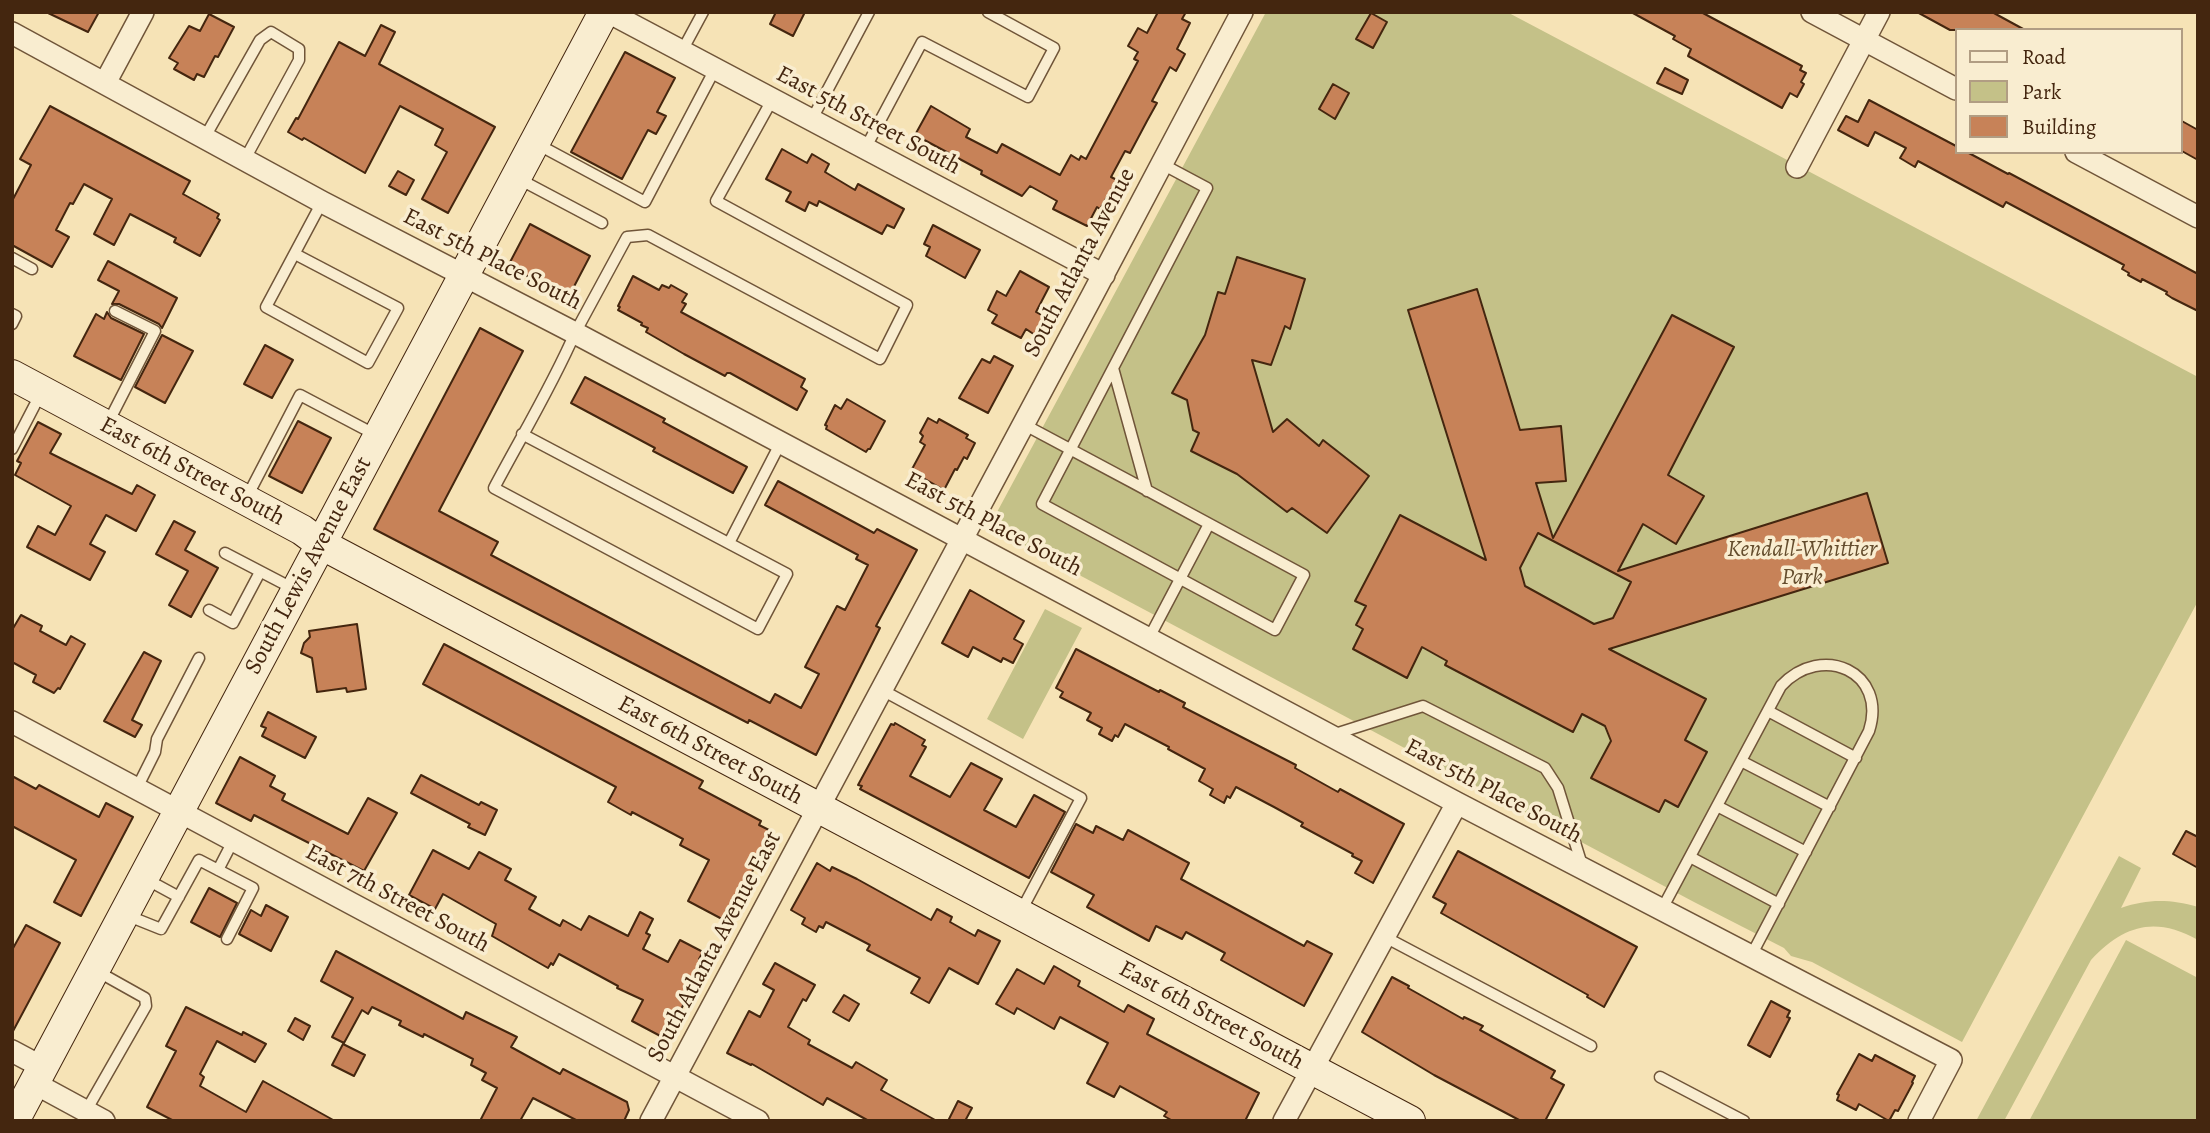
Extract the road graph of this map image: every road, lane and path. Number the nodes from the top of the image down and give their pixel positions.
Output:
1 (143, 12) edge
2 (606, 12) edge
3 (703, 12) edge
4 (869, 12) edge
5 (988, 12) edge
6 (1242, 12) edge
7 (1812, 12) edge
8 (1879, 12) edge
9 (12, 33) edge
10 (1864, 40) junction
11 (682, 51) junction
12 (715, 69) junction
13 (105, 83) junction
14 (1954, 88) edge
15 (772, 100) junction
16 (811, 121) junction
17 (205, 137) junction
18 (535, 143) junction
19 (865, 149) junction
20 (2080, 154) edge
21 (245, 159) junction
22 (1162, 164) junction
23 (1797, 167) dead end
24 (516, 178) junction
25 (322, 202) junction
26 (2198, 217) edge
27 (602, 223) dead end
28 (295, 254) junction
29 (12, 258) edge
30 (32, 270) dead end
31 (1104, 275) junction
32 (464, 276) junction
33 (115, 311) dead end
34 (12, 314) edge
35 (12, 324) edge
36 (575, 332) junction
37 (1113, 368) junction
38 (12, 375) edge
39 (42, 391) junction
40 (1023, 424) junction
41 (107, 426) junction
42 (522, 434) junction
43 (378, 437) junction
44 (782, 442) junction
45 (12, 449) edge
46 (1071, 450) junction
47 (1147, 491) junction
48 (245, 500) junction
49 (1209, 524) junction
50 (963, 538) junction
51 (321, 544) junction
52 (729, 544) junction
53 (225, 553) dead end
54 (260, 572) junction
55 (1180, 579) junction
56 (296, 590) junction
57 (209, 610) dead end
58 (1149, 638) junction
59 (199, 658) dead end
60 (882, 690) junction
61 (1768, 711) junction
62 (12, 722) edge
63 (1331, 736) junction
64 (1856, 758) junction
65 (1741, 761) junction
66 (136, 790) junction
67 (1457, 803) junction
68 (1717, 806) junction
69 (1830, 807) junction
70 (819, 808) junction
71 (178, 812) junction
72 (233, 841) junction
73 (1806, 852) junction
74 (1690, 857) junction
75 (1582, 868) junction
76 (218, 870) junction
77 (143, 877) junction
78 (179, 897) junction
79 (1779, 904) junction
80 (1662, 909) junction
81 (124, 914) junction
82 (1019, 914) junction
83 (1383, 936) junction
84 (227, 939) dead end
85 (1751, 956) junction
86 (94, 970) junction
87 (1591, 1046) dead end
88 (12, 1051) edge
89 (1312, 1069) junction
90 (38, 1075) junction
91 (675, 1077) junction
92 (1660, 1077) dead end
93 (95, 1116) edge
94 (14, 1121) edge
95 (651, 1121) edge
96 (758, 1121) edge
97 (1284, 1121) edge
98 (1410, 1121) edge
99 (1744, 1121) edge
100 (1919, 1121) edge

1 - 13 street
2 - 11 street, East 5th Street South
2 - 18 street, South Lewis Avenue East
3 - 11 lane
4 - 16 lane
5 - 19 lane
6 - 22 street, South Atlanta Avenue
7 - 10 street
8 - 10 street
9 - 13 street, East 5th Place South
10 - 14 street
10 - 23 street
11 - 12 street, East 5th Street South
12 - 15 street, East 5th Street South
12 - 18 lane
13 - 17 street, East 5th Place South
15 - 16 street, East 5th Street South
15 - 36 lane
16 - 19 street, East 5th Street South
17 - 21 street, East 5th Place South
17 - 21 lane
18 - 24 street, South Lewis Avenue East
19 - 31 street, East 5th Street South
20 - 26 street
21 - 25 street, East 5th Place South
22 - 31 street, South Atlanta Avenue
22 - 37 lane
24 - 27 lane
24 - 32 street, South Lewis Avenue East
25 - 28 lane
25 - 32 street, East 5th Place South
28 - 28 lane
29 - 30 lane
31 - 40 street, South Atlanta Avenue
32 - 36 street, East 5th Place South
32 - 43 street, South Lewis Avenue East
33 - 41 lane
34 - 35 lane
36 - 42 lane
36 - 44 street, East 5th Place South
37 - 46 lane
37 - 47 lane
38 - 39 street, East 6th Street South
39 - 41 street, East 6th Street South
39 - 45 lane
40 - 46 lane
40 - 50 street, South Atlanta Avenue
41 - 48 street, East 6th Street South
42 - 52 lane
42 - 52 lane
43 - 48 lane
43 - 51 street, South Lewis Avenue East
44 - 50 street, East 5th Place South
44 - 52 lane
46 - 47 lane
46 - 55 lane
47 - 49 lane
48 - 51 street, East 6th Street South
49 - 55 lane
49 - 55 lane
50 - 58 street, East 5th Place South
50 - 60 street, South Atlanta Avenue East
51 - 56 street, South Lewis Avenue East
51 - 70 street, East 6th Street South
53 - 54 lane
54 - 56 lane
54 - 57 lane
55 - 58 lane
56 - 71 street, South Lewis Avenue East
58 - 63 street, East 5th Place South
59 - 66 lane
60 - 70 street, South Atlanta Avenue East
60 - 82 lane
61 - 64 lane
61 - 64 lane
61 - 65 lane
62 - 66 street, East 7th Street South
63 - 67 street, East 5th Place South
63 - 75 lane
64 - 69 lane
65 - 68 lane
65 - 69 lane
66 - 71 street, East 7th Street South
67 - 75 street, East 5th Place South
67 - 83 street
68 - 73 lane
68 - 74 lane
69 - 73 lane
70 - 82 street, East 6th Street South
70 - 91 street, South Atlanta Avenue East
71 - 72 street, East 7th Street South
71 - 77 street, South Lewis Avenue East
72 - 76 lane
72 - 91 street, East 7th Street South
73 - 79 lane
74 - 79 lane
74 - 80 lane
75 - 80 street, East 5th Place South
76 - 78 lane
76 - 84 lane
77 - 78 lane
77 - 81 street, South Lewis Avenue East
78 - 81 lane
79 - 85 lane
80 - 85 street, East 5th Place South
81 - 86 street, South Lewis Avenue East
82 - 89 street, East 6th Street South
83 - 87 lane
83 - 89 street
85 - 100 street, East 5th Place South
86 - 90 street, South Lewis Avenue East
86 - 93 lane
88 - 90 street
89 - 97 street
89 - 98 street, East 6th Street South
90 - 93 street
90 - 94 street, South Lewis Avenue East
91 - 95 street, South Atlanta Avenue East
91 - 96 street, East 7th Street South
92 - 99 lane

